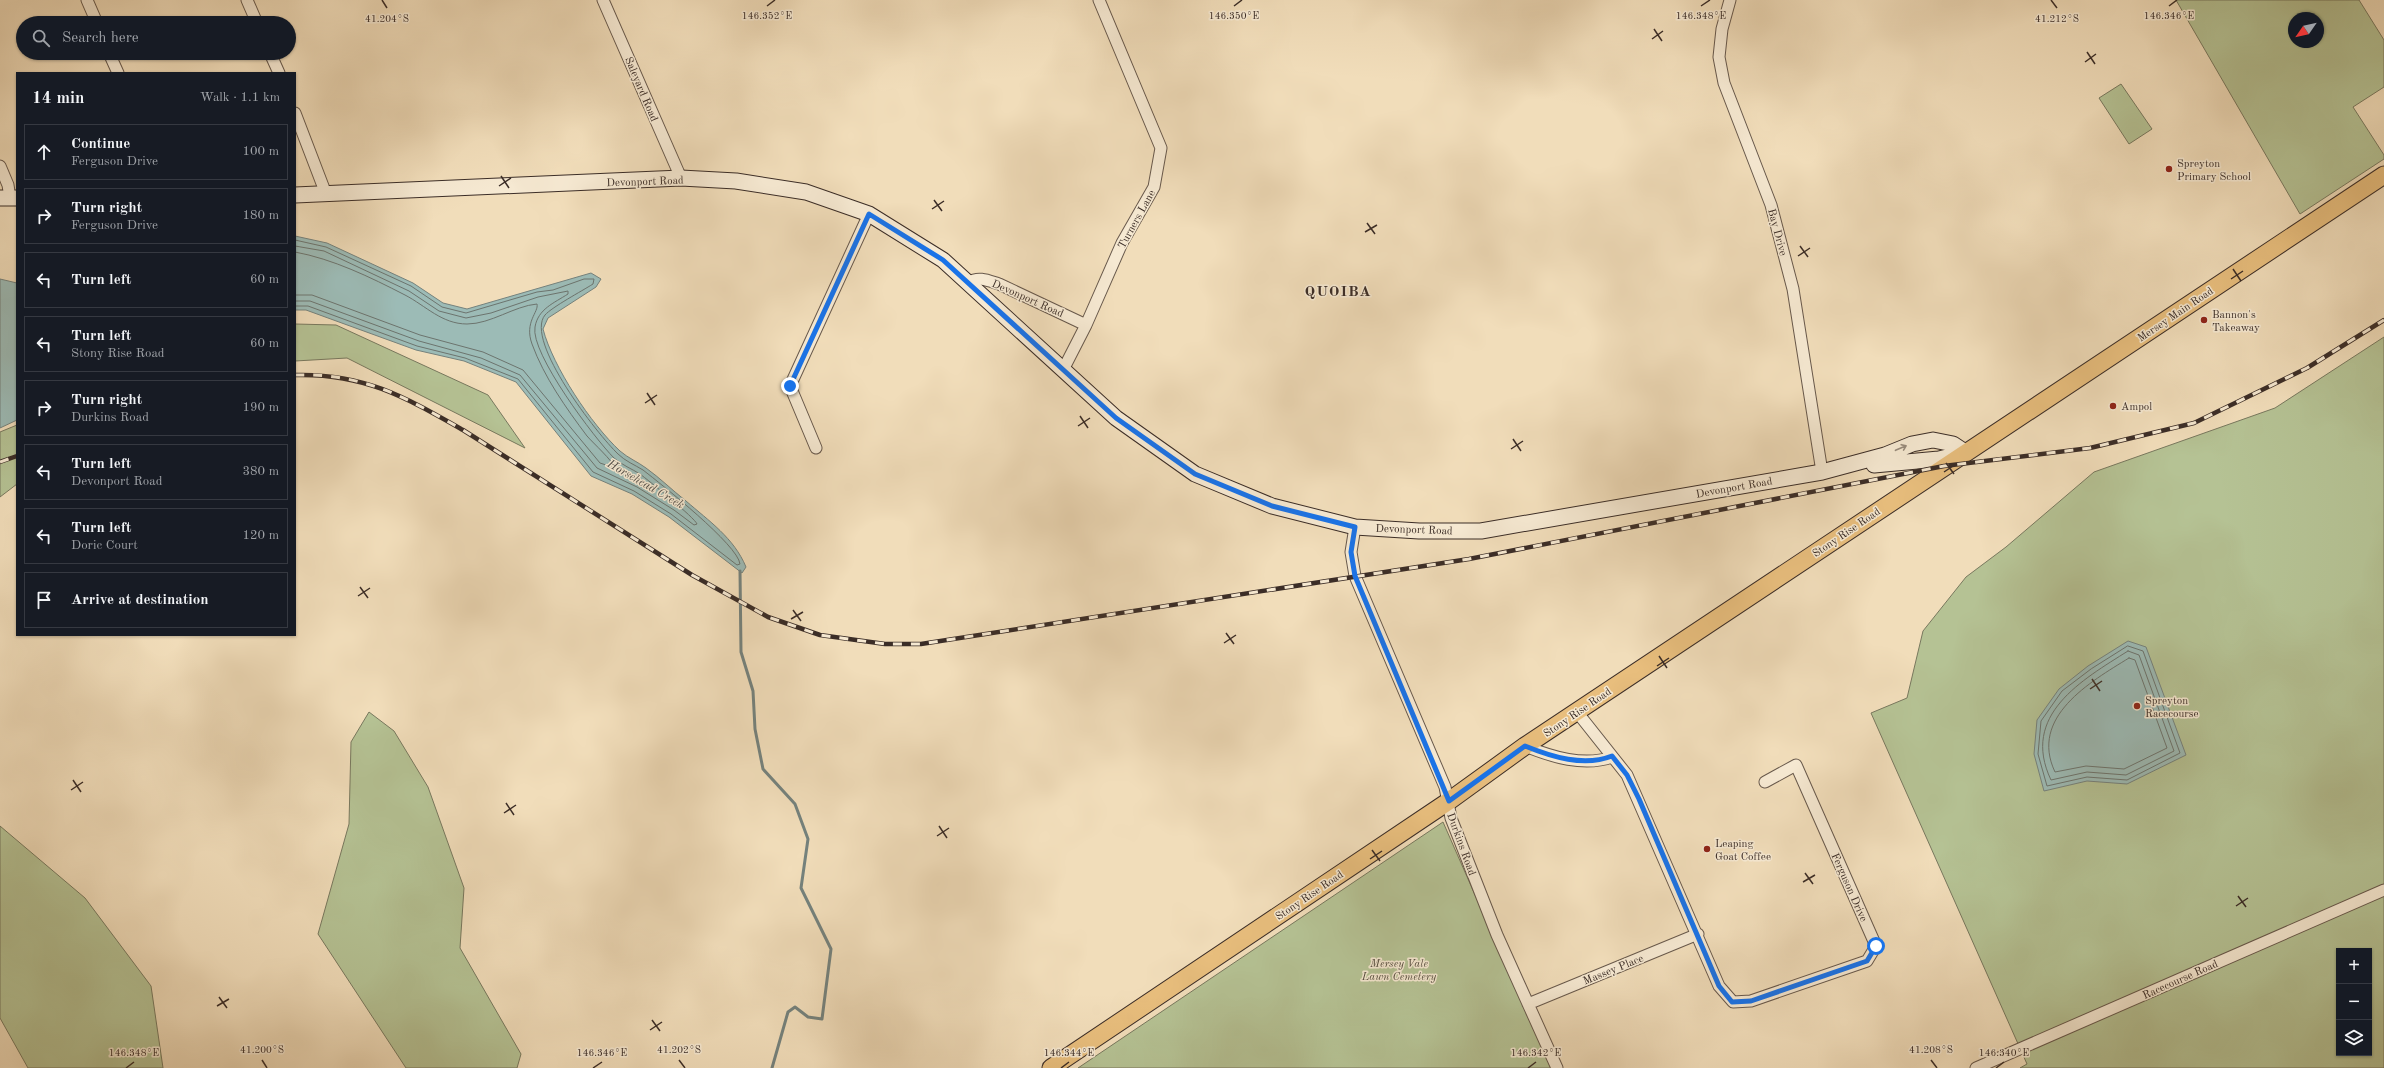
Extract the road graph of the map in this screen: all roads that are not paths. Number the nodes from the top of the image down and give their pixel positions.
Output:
1 (87, 0) edge
2 (247, 0) edge
3 (603, 0) edge
4 (1098, 0) edge
5 (1730, 0) edge
6 (94, 16) edge
7 (254, 16) edge
8 (112, 60) edge
9 (273, 60) edge
10 (118, 72) edge
11 (279, 72) edge
12 (296, 116) edge
13 (0, 166) edge
14 (2384, 175) edge
15 (680, 178) junction
16 (326, 194) junction
17 (296, 195) edge
18 (9, 198) edge
19 (869, 214) junction
20 (969, 282) junction
21 (1086, 325) junction
22 (1064, 368) junction
23 (816, 448) dead end
24 (1965, 452) junction
25 (1822, 472) junction
26 (1355, 527) junction
27 (1577, 712) junction
28 (1525, 746) junction
29 (1612, 756) junction
30 (1765, 782) dead end
31 (1449, 801) junction
32 (2384, 890) edge
33 (1698, 934) junction
34 (1528, 1004) junction
35 (1051, 1068) edge
36 (1557, 1068) edge
37 (1976, 1068) edge

1 - 6 street
2 - 7 street
3 - 15 street, Saleyard Road
4 - 21 street, Turners Lane
5 - 25 street, Bay Drive
8 - 10 street
9 - 11 street
12 - 16 street
13 - 18 street
14 - 24 main road, Mersey Main Road
15 - 16 main road, Devonport Road
15 - 19 main road, Devonport Road
16 - 17 main road, Devonport Road
19 - 20 main road, Devonport Road
19 - 23 street
20 - 21 street, Devonport Road
20 - 22 main road, Devonport Road
21 - 22 street, Turners Lane
22 - 26 main road, Devonport Road
24 - 25 main road, Devonport Road
24 - 27 main road, Stony Rise Road
25 - 26 main road, Devonport Road
26 - 31 street, Durkins Road
27 - 28 main road, Stony Rise Road
27 - 29 street, Ferguson Drive
28 - 29 street
28 - 31 main road, Stony Rise Road
29 - 33 street, Ferguson Drive
30 - 33 street, Ferguson Drive
31 - 34 street, Durkins Road
31 - 35 main road, Stony Rise Road
32 - 37 street, Racecourse Road
33 - 34 street, Massey Place
34 - 36 street, Durkins Road

